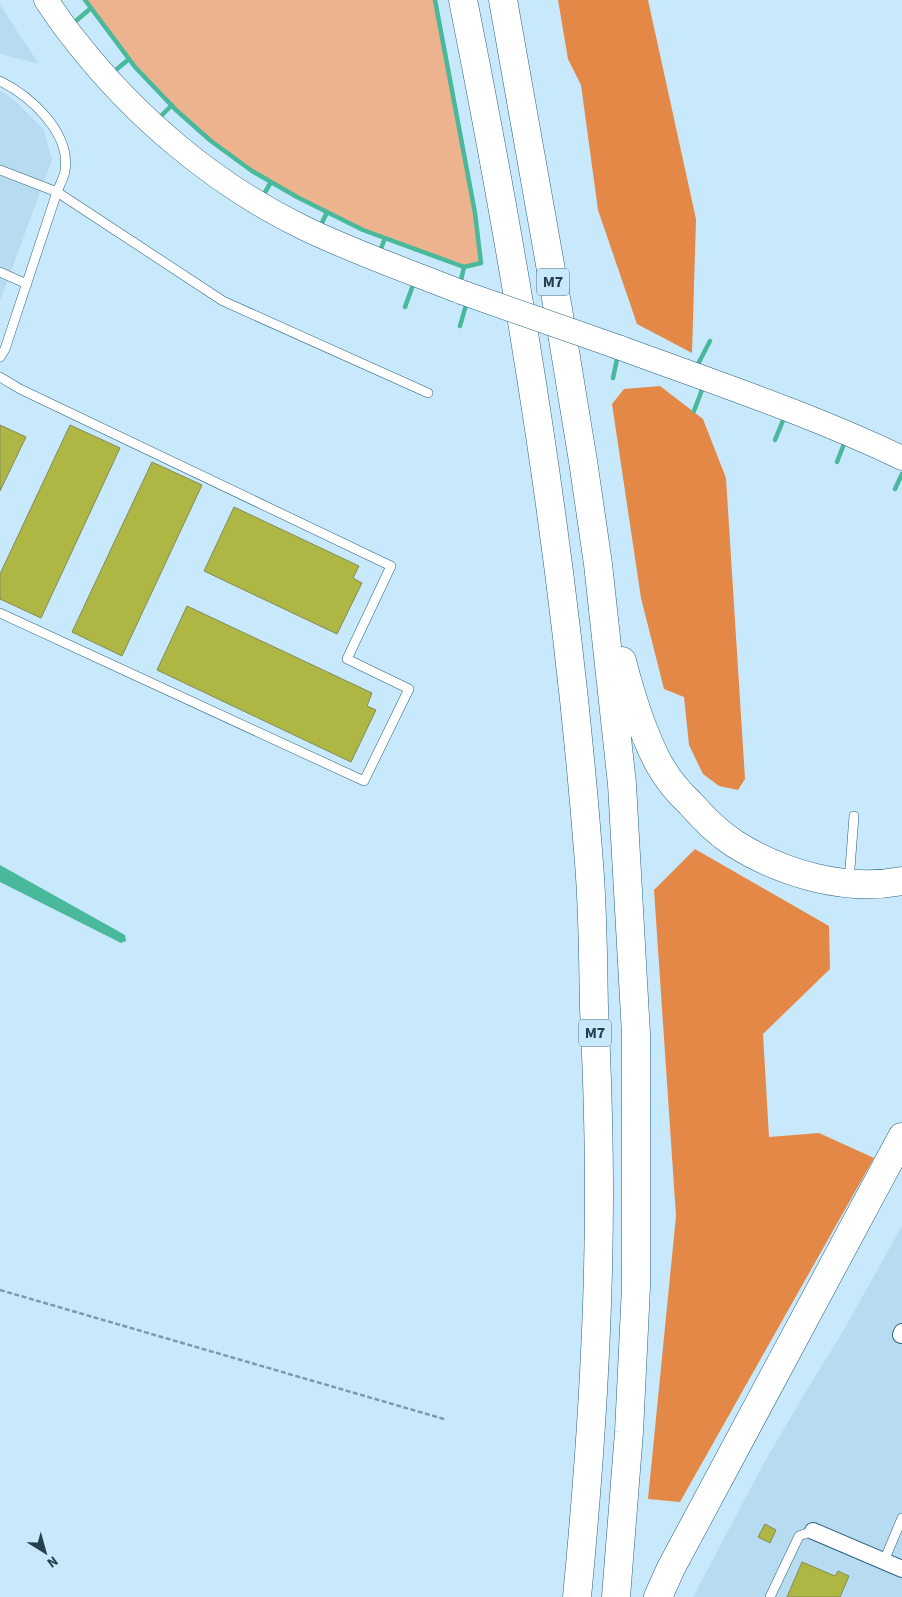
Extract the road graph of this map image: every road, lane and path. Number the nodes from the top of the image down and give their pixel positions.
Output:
1 (46, 0) edge
2 (463, 0) edge
3 (503, 0) edge
4 (0, 81) edge
5 (0, 170) edge
6 (56, 192) junction
7 (0, 272) edge
8 (28, 284) junction
9 (0, 357) edge
10 (0, 377) edge
11 (428, 393) dead end
12 (902, 458) edge
13 (598, 564) junction
14 (0, 612) edge
15 (854, 816) dead end
16 (902, 881) edge
17 (849, 884) junction
18 (902, 1137) edge
19 (0, 1290) edge
20 (444, 1419) dead end
21 (902, 1518) edge
22 (813, 1531) joint
23 (884, 1561) junction
24 (902, 1569) edge
25 (577, 1597) edge
26 (616, 1597) edge
27 (658, 1597) edge
28 (770, 1597) edge

1 - 12 main road, bridge
2 - 25 highway, M7
3 - 13 highway, M7
4 - 6 lane
5 - 6 lane
6 - 8 lane
6 - 11 lane
7 - 8 lane
8 - 9 lane
10 - 14 lane
13 - 17 highway
13 - 26 highway, M7
15 - 17 lane
16 - 17 highway
18 - 27 highway
19 - 20 path
21 - 23 lane
22 - 23 street
22 - 28 lane
23 - 24 street

